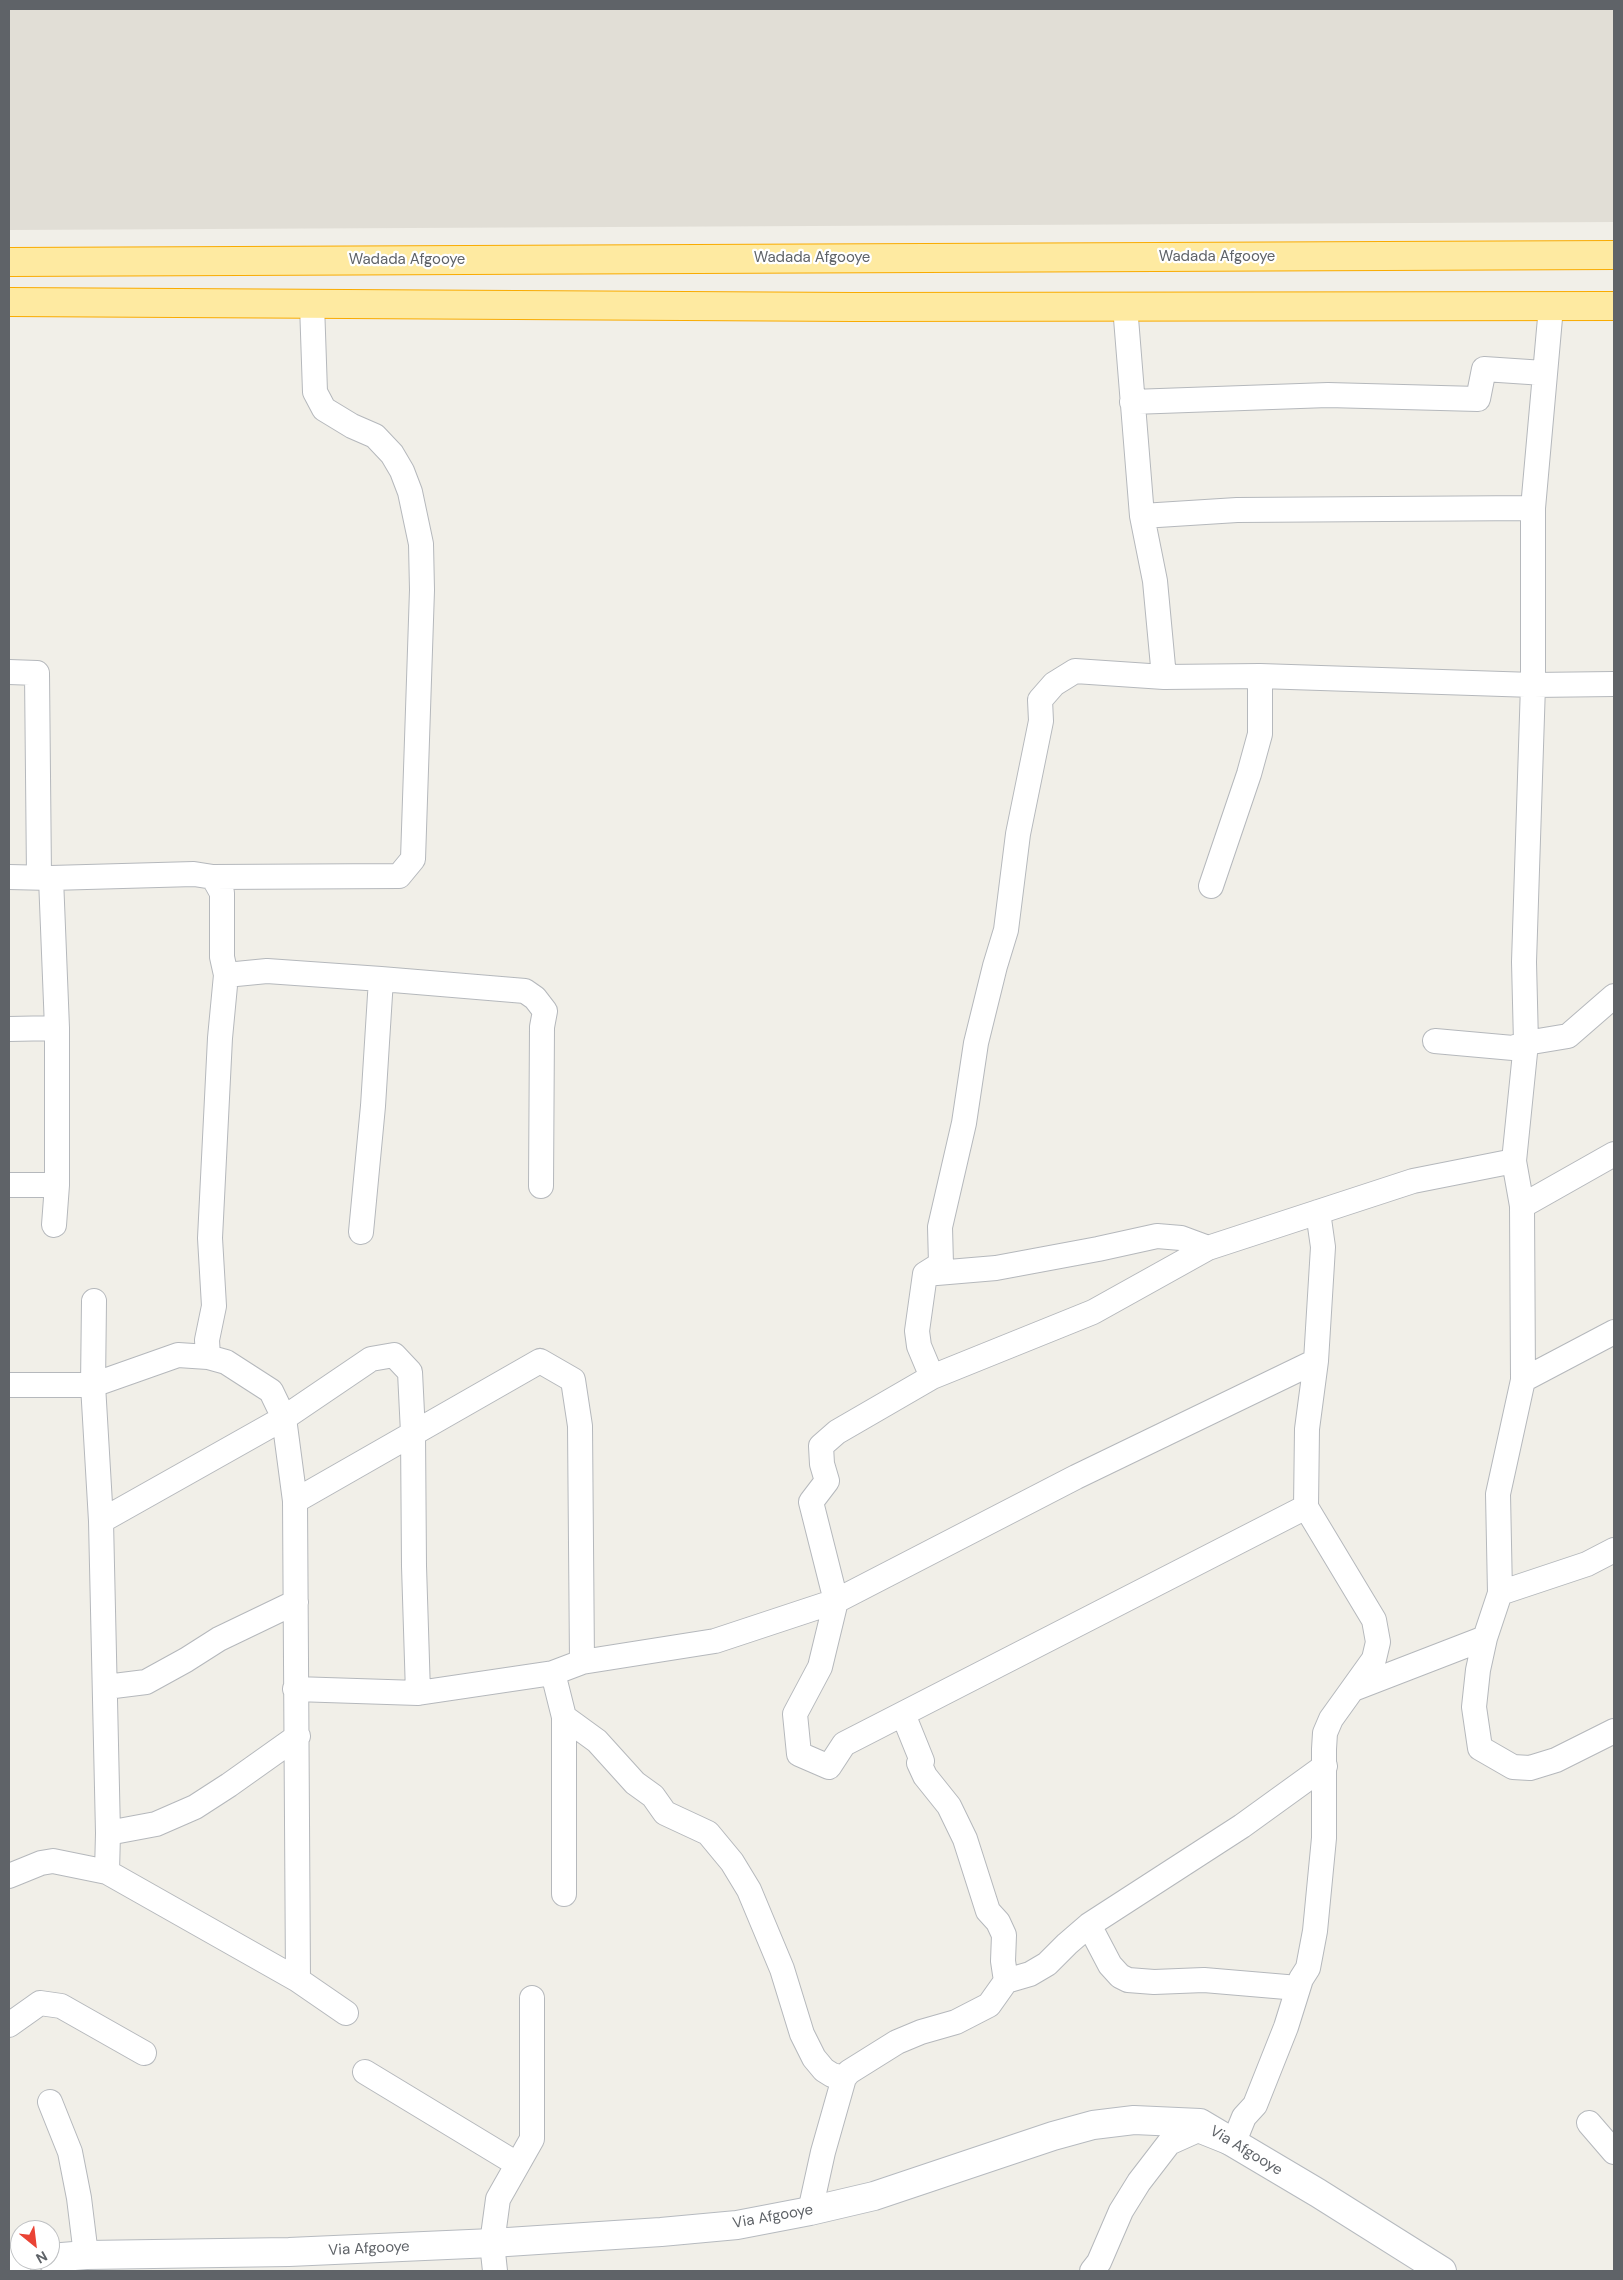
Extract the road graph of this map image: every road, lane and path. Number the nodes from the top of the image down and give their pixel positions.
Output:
1 (1614, 255) edge
2 (9, 262) edge
3 (9, 302) edge
4 (312, 304) junction
5 (1125, 306) junction
6 (1614, 306) edge
7 (1551, 307) junction
8 (1544, 373) junction
9 (1132, 402) junction
10 (1534, 508) junction
11 (1142, 516) junction
12 (9, 672) edge
13 (1260, 676) junction
14 (1164, 677) junction
15 (1614, 684) edge
16 (1533, 685) junction
17 (9, 877) edge
18 (213, 877) junction
19 (45, 878) junction
20 (1211, 886) dead end
21 (226, 975) junction
22 (381, 979) junction
23 (1614, 996) edge
24 (57, 1028) junction
25 (9, 1029) edge
26 (1435, 1040) dead end
27 (1526, 1043) junction
28 (1614, 1154) edge
29 (1514, 1161) junction
30 (9, 1185) edge
31 (57, 1185) junction
32 (541, 1186) dead end
33 (1522, 1206) junction
34 (1318, 1212) junction
35 (54, 1225) dead end
36 (361, 1232) dead end
37 (1208, 1248) junction
38 (925, 1274) junction
39 (94, 1301) dead end
40 (1614, 1332) edge
41 (208, 1357) junction
42 (1316, 1360) junction
43 (932, 1377) junction
44 (1523, 1380) junction
45 (9, 1385) edge
46 (93, 1385) junction
47 (284, 1418) junction
48 (413, 1433) junction
49 (295, 1501) junction
50 (1306, 1507) junction
51 (101, 1521) junction
52 (1614, 1550) edge
53 (1500, 1593) junction
54 (836, 1601) junction
55 (296, 1602) junction
56 (1485, 1638) junction
57 (582, 1662) junction
58 (553, 1673) junction
59 (106, 1687) junction
60 (295, 1689) junction
61 (1353, 1689) junction
62 (418, 1693) junction
63 (904, 1714) junction
64 (564, 1717) junction
65 (1614, 1731) edge
66 (298, 1736) junction
67 (1325, 1766) junction
68 (108, 1833) junction
69 (107, 1872) junction
70 (9, 1876) edge
71 (564, 1894) dead end
72 (1088, 1925) junction
73 (298, 1980) junction
74 (1006, 1981) junction
75 (1298, 1988) junction
76 (532, 1998) dead end
77 (346, 2013) dead end
78 (9, 2025) edge
79 (144, 2053) dead end
80 (365, 2072) dead end
81 (844, 2078) junction
82 (50, 2102) dead end
83 (1589, 2123) dead end
84 (1233, 2144) junction
85 (1614, 2152) edge
86 (517, 2164) junction
87 (810, 2211) junction
88 (492, 2243) junction
89 (64, 2261) edge
90 (237, 2262) edge
91 (1101, 2268) edge
92 (495, 2271) edge
93 (1442, 2271) edge

1 - 2 highway, Wadada Afgooye
3 - 4 highway
4 - 5 highway
4 - 18 street
5 - 7 highway
5 - 9 street
6 - 7 highway
7 - 8 street
8 - 9 street
8 - 10 street
9 - 11 street
10 - 11 street
10 - 16 street
11 - 14 street
12 - 19 street
13 - 14 street
13 - 16 street
13 - 20 street
14 - 38 street
15 - 16 street
16 - 27 street
17 - 19 street
18 - 19 street
18 - 21 street
19 - 24 street
21 - 22 street
21 - 41 street
22 - 32 street
22 - 36 street
23 - 27 street
24 - 25 street
24 - 31 street
26 - 27 street
27 - 29 street
28 - 33 street
29 - 33 street
29 - 34 street
30 - 31 street
31 - 35 street
33 - 44 street
34 - 37 street
34 - 42 street
37 - 38 street
37 - 43 street
38 - 43 street
39 - 46 street
40 - 44 street
41 - 46 street
41 - 47 street
42 - 50 street
42 - 54 street
43 - 54 street
44 - 53 street
45 - 46 street
46 - 51 street
47 - 48 street
47 - 49 street
47 - 51 street
48 - 49 street
48 - 57 street
48 - 62 street
49 - 55 street
50 - 61 street
50 - 63 street
51 - 59 street
52 - 53 street
53 - 56 street
54 - 57 street
54 - 63 street
55 - 59 street
55 - 60 street
56 - 61 street
56 - 65 street
57 - 58 street
58 - 62 street
58 - 64 street
59 - 68 street
60 - 62 street
60 - 66 street
61 - 67 street
63 - 74 street
64 - 71 street
64 - 81 street
66 - 68 street
66 - 73 street
67 - 72 street
67 - 75 street
68 - 69 street
69 - 70 street
69 - 73 street
72 - 74 street
72 - 75 street
73 - 77 street
74 - 81 street
75 - 84 street
76 - 86 street
78 - 79 street
80 - 86 street
81 - 87 street
82 - 89 street
83 - 85 street
84 - 87 main road, Via Afgooye
84 - 91 street
84 - 93 main road, Via Afgooye
86 - 88 street
87 - 88 main road, Via Afgooye
88 - 90 main road, Via Afgooye
88 - 92 street
89 - 90 main road, Via Afgooye

